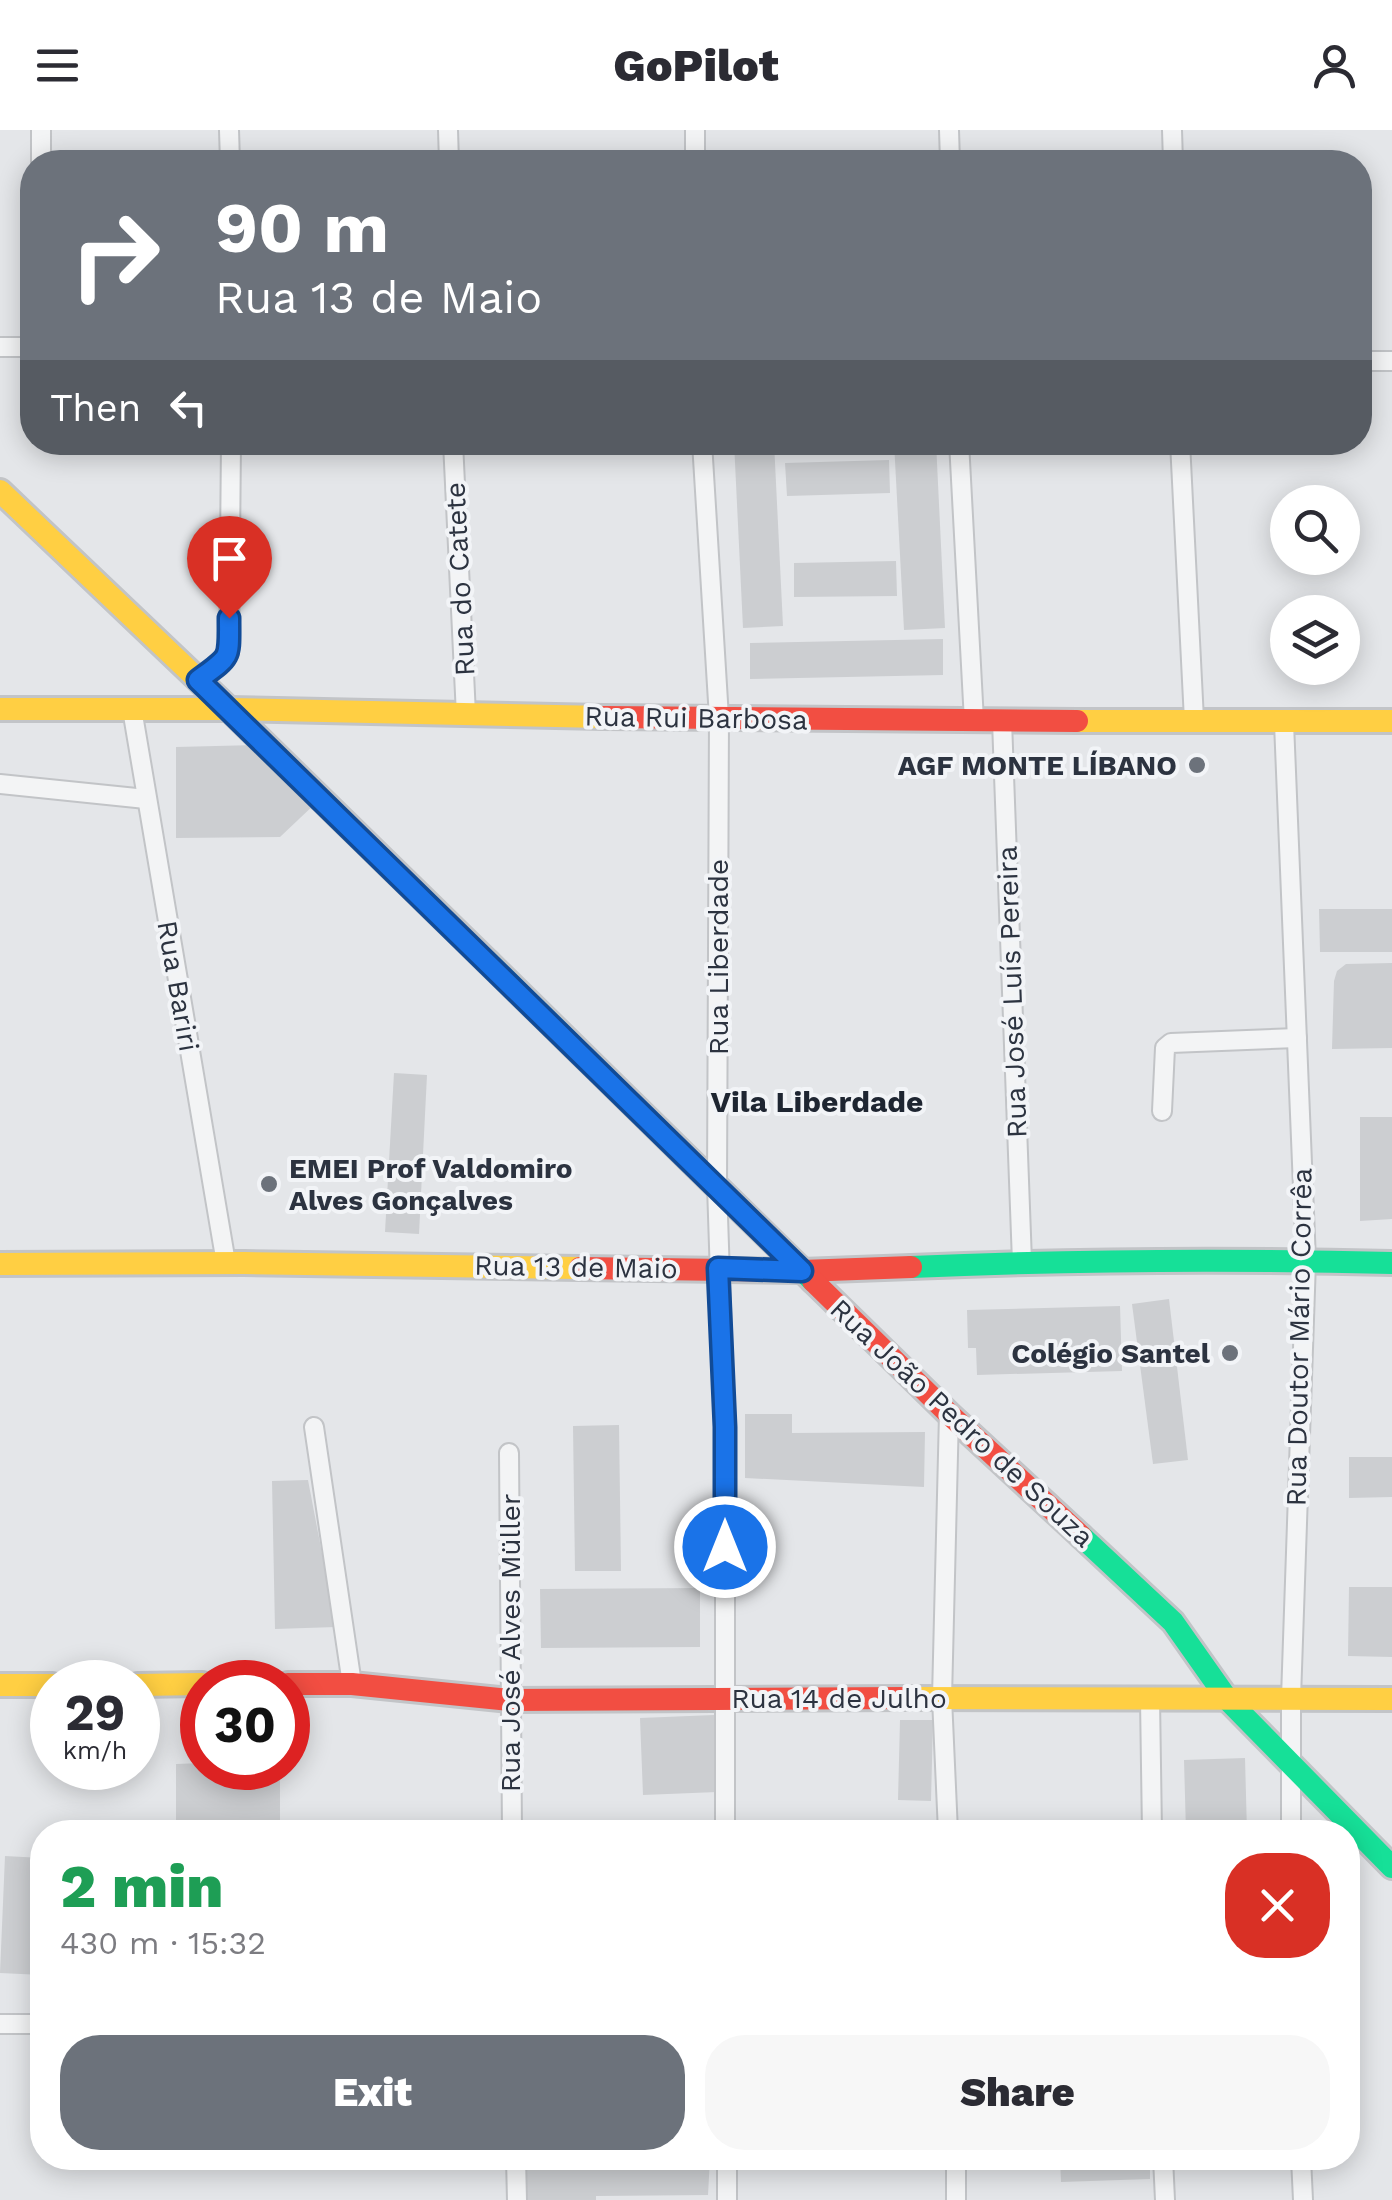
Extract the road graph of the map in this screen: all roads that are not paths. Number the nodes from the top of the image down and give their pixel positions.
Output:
1 (231, 455) edge
2 (455, 455) edge
3 (703, 455) edge
4 (961, 455) edge
5 (1181, 455) edge
6 (0, 490) edge
7 (198, 680) junction
8 (0, 709) edge
9 (132, 709) junction
10 (230, 710) junction
11 (466, 715) junction
12 (719, 718) junction
13 (1194, 720) junction
14 (974, 721) junction
15 (1392, 721) edge
16 (1002, 722) junction
17 (1284, 722) junction
18 (0, 784) edge
19 (146, 800) junction
20 (1297, 1038) junction
21 (1162, 1111) dead end
22 (717, 1186) junction
23 (1306, 1261) junction
24 (1022, 1262) junction
25 (226, 1263) junction
26 (0, 1264) edge
27 (1392, 1264) edge
28 (718, 1268) junction
29 (802, 1271) junction
30 (950, 1414) junction
31 (314, 1427) dead end
32 (508, 1453) dead end
33 (310, 1684) edge
34 (352, 1684) junction
35 (0, 1685) edge
36 (30, 1685) edge
37 (724, 1698) junction
38 (942, 1698) junction
39 (1291, 1698) junction
40 (1392, 1698) edge
41 (1150, 1699) junction
42 (510, 1700) junction
43 (1228, 1700) junction
44 (1291, 1766) junction
45 (512, 1820) edge
46 (725, 1820) edge
47 (947, 1820) edge
48 (1152, 1820) edge
49 (1291, 1820) edge
50 (1345, 1820) edge
51 (1360, 1835) edge
52 (1392, 1867) edge
53 (0, 2024) edge
54 (30, 2024) edge
55 (516, 2170) edge
56 (727, 2170) edge
57 (956, 2170) edge
58 (1164, 2170) edge
59 (1302, 2170) edge
60 (517, 2200) edge
61 (727, 2200) edge
62 (956, 2200) edge
63 (1165, 2200) edge
64 (1303, 2200) edge

1 - 7 street
2 - 11 street, Rua do Catete
3 - 12 street, Rua Liberdade
4 - 14 street
5 - 13 street
6 - 7 main road, Rua João Pedro de Souza
7 - 10 main road, Rua João Pedro de Souza
8 - 9 main road, Rua Rui Barbosa
9 - 10 main road, Rua Rui Barbosa
9 - 19 street, Rua Bariri
10 - 11 main road, Rua Rui Barbosa
10 - 22 main road, Rua João Pedro de Souza
11 - 12 main road, Rua Rui Barbosa
12 - 14 main road, Rua Rui Barbosa
12 - 22 street, Rua Liberdade
13 - 16 main road, Rua Rui Barbosa
13 - 17 main road, Rua Rui Barbosa
14 - 16 main road, Rua Rui Barbosa
15 - 17 main road, Rua Rui Barbosa
16 - 24 street, Rua José Luís Pereira
17 - 20 street, Rua Doutor Mário Corrêa
18 - 19 street
19 - 25 street, Rua Bariri
20 - 21 street
20 - 23 street, Rua Doutor Mário Corrêa
22 - 28 street, Rua Liberdade
22 - 29 main road, Rua João Pedro de Souza
23 - 24 main road, Rua 13 de Maio
23 - 27 main road, Rua 13 de Maio
23 - 39 street, Rua Doutor Mário Corrêa
24 - 29 main road, Rua 13 de Maio
25 - 26 main road, Rua 13 de Maio
25 - 28 main road, Rua 13 de Maio
28 - 29 main road, Rua 13 de Maio
28 - 37 street, Rua Liberdade
29 - 30 main road, Rua João Pedro de Souza
30 - 38 street
30 - 43 main road, Rua João Pedro de Souza
31 - 34 street
32 - 42 street, Rua José Alves Müller
33 - 34 main road, Rua 14 de Julho
34 - 42 main road, Rua 14 de Julho
35 - 36 main road
37 - 38 main road, Rua 14 de Julho
37 - 42 main road, Rua 14 de Julho
37 - 46 street, Rua Liberdade
38 - 41 main road, Rua 14 de Julho
38 - 47 street
39 - 40 main road, Rua 14 de Julho
39 - 43 main road, Rua 14 de Julho
39 - 44 street, Rua Doutor Mário Corrêa
41 - 43 main road, Rua 14 de Julho
41 - 48 street
42 - 45 street, Rua José Alves Müller
43 - 44 main road, Rua João Pedro de Souza
44 - 49 street, Rua Doutor Mário Corrêa
44 - 50 main road, Rua João Pedro de Souza
51 - 52 main road, Rua João Pedro de Souza
53 - 54 street
55 - 60 street
56 - 61 street
57 - 62 street
58 - 63 street
59 - 64 street

